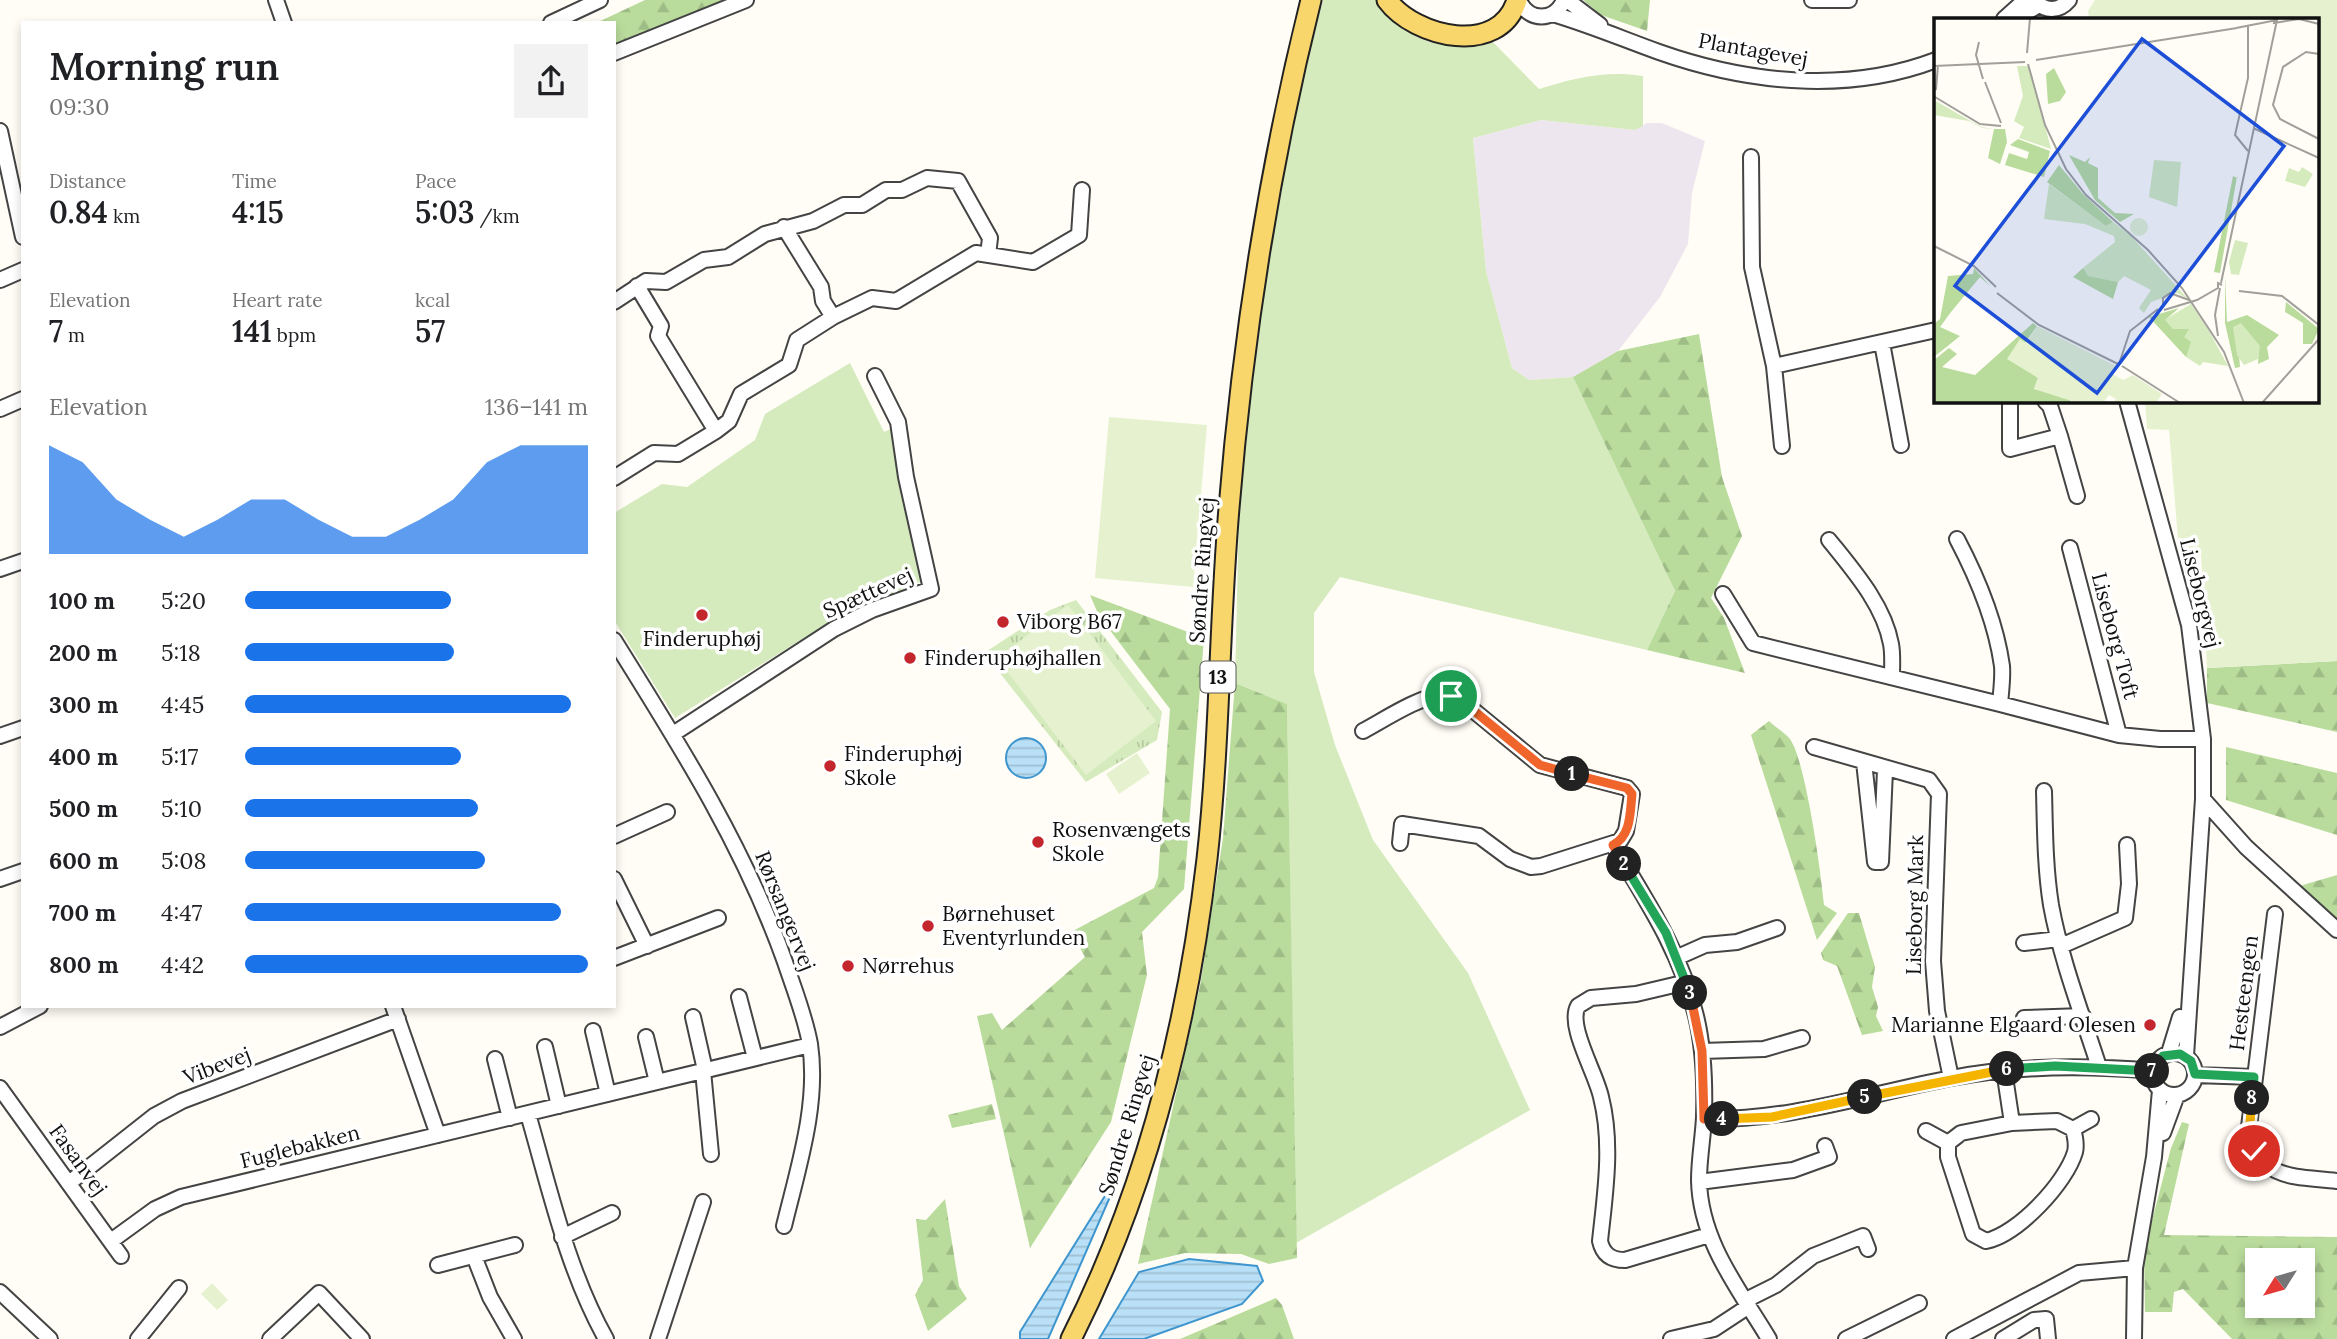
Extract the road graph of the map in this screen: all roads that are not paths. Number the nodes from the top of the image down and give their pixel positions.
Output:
1 (276, 0) edge
2 (600, 0) edge
3 (746, 0) edge
4 (1311, 0) edge
5 (1387, 0) edge
6 (1518, 0) edge
7 (1566, 0) edge
8 (1812, 0) edge
9 (1849, 0) edge
10 (2050, 7) edge
11 (1553, 14) junction
12 (2008, 18) edge
13 (2018, 18) edge
14 (283, 21) edge
15 (555, 21) edge
16 (1607, 30) junction
17 (616, 52) edge
18 (1934, 62) edge
19 (0, 131) edge
20 (1751, 157) dead end
21 (1082, 190) dead end
22 (784, 227) junction
23 (21, 228) edge
24 (988, 255) junction
25 (21, 271) edge
26 (0, 280) edge
27 (637, 286) junction
28 (616, 301) edge
29 (833, 317) junction
30 (1934, 330) edge
31 (1882, 342) junction
32 (1774, 366) junction
33 (875, 376) dead end
34 (21, 400) edge
35 (2010, 402) edge
36 (2046, 402) edge
37 (2127, 402) edge
38 (0, 409) edge
39 (716, 431) junction
40 (2060, 436) junction
41 (1901, 445) dead end
42 (1782, 446) dead end
43 (616, 477) edge
44 (2077, 496) dead end
45 (1957, 539) dead end
46 (1829, 540) dead end
47 (2070, 548) dead end
48 (21, 562) edge
49 (0, 569) edge
50 (1723, 594) dead end
51 (616, 643) edge
52 (1892, 677) junction
53 (2000, 704) junction
54 (21, 729) edge
55 (1363, 731) dead end
56 (673, 734) junction
57 (2119, 734) junction
58 (0, 736) edge
59 (2203, 739) junction
60 (1814, 747) dead end
61 (1864, 762) junction
62 (1885, 770) junction
63 (2044, 791) dead end
64 (2203, 799) junction
65 (667, 812) dead end
66 (616, 835) edge
67 (1400, 843) dead end
68 (1613, 845) junction
69 (2127, 845) dead end
70 (21, 872) edge
71 (0, 879) edge
72 (616, 883) edge
73 (2275, 915) dead end
74 (718, 918) dead end
75 (1777, 928) dead end
76 (2337, 930) edge
77 (2024, 943) dead end
78 (2060, 943) junction
79 (647, 946) junction
80 (616, 957) edge
81 (1678, 957) junction
82 (2190, 971) junction
83 (1687, 982) junction
84 (739, 997) dead end
85 (36, 1008) edge
86 (395, 1013) edge
87 (2083, 1016) junction
88 (693, 1017) dead end
89 (2024, 1018) dead end
90 (0, 1027) edge
91 (593, 1031) dead end
92 (646, 1037) dead end
93 (1802, 1038) dead end
94 (810, 1045) junction
95 (545, 1047) dead end
96 (1702, 1051) junction
97 (2169, 1053) junction
98 (2186, 1056) junction
99 (755, 1058) junction
100 (495, 1059) dead end
101 (2099, 1067) junction
102 (704, 1070) junction
103 (2004, 1070) junction
104 (2153, 1071) junction
105 (2195, 1074) junction
106 (2254, 1077) junction
107 (1951, 1078) junction
108 (657, 1082) junction
109 (0, 1088) edge
110 (2160, 1090) junction
111 (608, 1094) junction
112 (2177, 1095) junction
113 (559, 1106) junction
114 (528, 1114) junction
115 (510, 1118) junction
116 (1704, 1119) junction
117 (2091, 1119) dead end
118 (2012, 1123) junction
119 (2073, 1129) junction
120 (1926, 1131) dead end
121 (438, 1135) junction
122 (1948, 1143) junction
123 (1825, 1146) dead end
124 (710, 1154) dead end
125 (2154, 1157) junction
126 (2337, 1181) edge
127 (69, 1182) junction
128 (1699, 1182) junction
129 (703, 1202) dead end
130 (612, 1213) dead end
131 (783, 1226) dead end
132 (1709, 1235) junction
133 (562, 1237) junction
134 (111, 1241) junction
135 (515, 1245) dead end
136 (1868, 1249) dead end
137 (121, 1256) dead end
138 (474, 1256) junction
139 (438, 1265) dead end
140 (2135, 1268) junction
141 (179, 1288) dead end
142 (0, 1292) edge
143 (1747, 1303) junction
144 (1919, 1303) dead end
145 (2002, 1314) junction
146 (1717, 1334) edge
147 (2008, 1335) edge
148 (50, 1339) edge
149 (138, 1339) edge
150 (270, 1339) edge
151 (362, 1339) edge
152 (514, 1339) edge
153 (606, 1339) edge
154 (658, 1339) edge
155 (1070, 1339) edge
156 (1671, 1339) edge
157 (1769, 1339) edge
158 (1846, 1339) edge
159 (1954, 1339) edge
160 (2048, 1339) edge
161 (2134, 1339) edge

1 - 14 street
2 - 15 street
3 - 17 street
4 - 155 main road, Søndre Ringvej / 13
5 - 6 main road
6 - 11 street, Plantagevej
7 - 11 street
7 - 16 street, Plantagevej
8 - 9 street
10 - 12 street
10 - 13 street
11 - 16 street, Plantagevej
16 - 18 street, Plantagevej
19 - 23 street
20 - 32 street
21 - 24 street
22 - 24 street
22 - 27 street
22 - 29 street
24 - 29 street
25 - 26 street
27 - 28 street
27 - 39 street
29 - 39 street
30 - 31 street
31 - 32 street
31 - 41 street
32 - 42 street
33 - 56 street, Spættevej
34 - 38 street
35 - 40 street
36 - 40 street
37 - 59 street, Liseborgvej
39 - 43 street
40 - 44 street
45 - 53 street
46 - 52 street
47 - 57 street, Liseborg Toft
48 - 49 street
50 - 52 street
51 - 56 street, Rørsangervej
52 - 53 street
53 - 57 street
54 - 58 street
55 - 68 street
56 - 94 street, Rørsangervej
57 - 59 street
59 - 64 street, Liseborgvej
60 - 61 street, Liseborg Mark
61 - 62 street, Liseborg Mark
61 - 62 street, Liseborg Mark
62 - 107 street, Liseborg Mark
63 - 78 street
64 - 76 street
64 - 82 street, Liseborgvej
65 - 66 street
67 - 68 street
68 - 81 street
69 - 78 street
70 - 71 street
72 - 79 street
73 - 106 street, Hesteengen
74 - 79 street
75 - 81 street
77 - 78 street
78 - 87 street
79 - 80 street
81 - 83 street
82 - 97 street, Liseborgvej
82 - 98 street, Liseborgvej
83 - 96 street
83 - 132 street
84 - 99 street
85 - 90 street
86 - 121 street
86 - 127 street, Vibevej
87 - 89 street
87 - 101 street
88 - 102 street
91 - 111 street
92 - 108 street
93 - 96 street
94 - 99 street, Fuglebakken
94 - 131 street, Rørsangervej
95 - 113 street
96 - 116 street
97 - 98 street
97 - 104 street
98 - 105 street
99 - 102 street, Fuglebakken
100 - 115 street
101 - 103 street
101 - 104 street
102 - 108 street, Fuglebakken
102 - 124 street
103 - 107 street
103 - 118 street
104 - 110 street
105 - 106 street, Hesteengen
105 - 112 street
106 - 126 street, Hesteengen
107 - 116 street
108 - 111 street, Fuglebakken
109 - 127 street, Fasanvej
110 - 112 street
110 - 125 street
111 - 113 street, Fuglebakken
112 - 125 street
113 - 114 street, Fuglebakken
114 - 115 street, Fuglebakken
114 - 133 street
115 - 121 street, Fuglebakken
116 - 128 street
117 - 119 street
118 - 119 street
118 - 122 street
119 - 122 street
120 - 122 street
121 - 134 street, Fuglebakken
123 - 128 street
125 - 140 street
127 - 134 street, Fasanvej
128 - 132 street
129 - 154 street
130 - 133 street
132 - 143 street
133 - 153 street
134 - 137 street, Fasanvej
135 - 138 street
136 - 143 street
138 - 139 street
138 - 152 street
140 - 145 street
140 - 161 street
141 - 149 street
142 - 148 street
143 - 146 street
143 - 157 street
144 - 158 street
145 - 147 street
145 - 159 street
146 - 156 street
147 - 160 street
150 - 151 street

